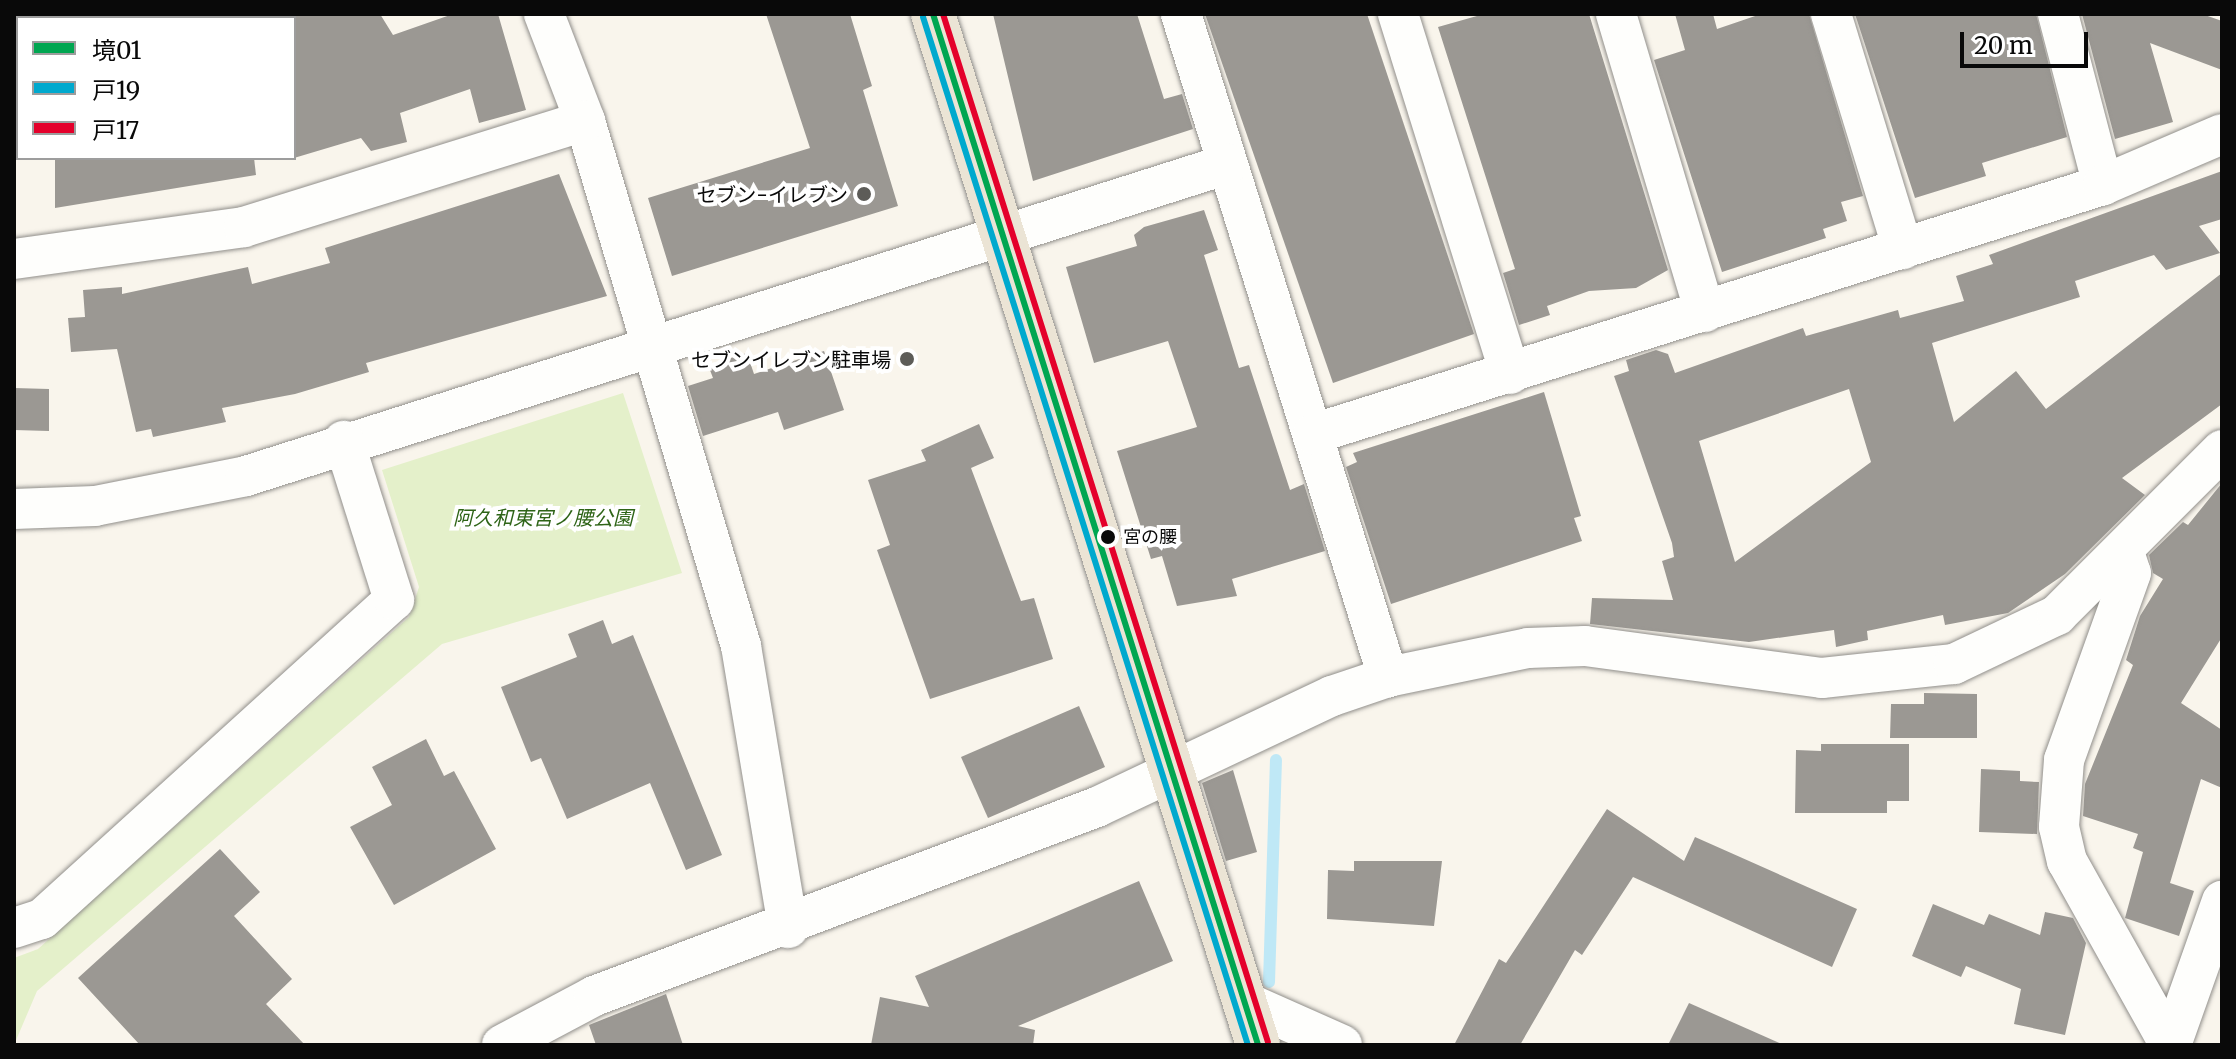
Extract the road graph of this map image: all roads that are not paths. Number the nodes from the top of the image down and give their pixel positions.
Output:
1 (544, 14) edge
2 (933, 14) edge
3 (1181, 14) edge
4 (1398, 14) edge
5 (1616, 14) edge
6 (1831, 14) edge
7 (2058, 14) edge
8 (585, 121) junction
9 (2222, 134) edge
10 (1228, 164) junction
11 (2103, 185) junction
12 (1000, 234) junction
13 (1903, 249) junction
14 (14, 259) edge
15 (1705, 312) junction
16 (652, 342) junction
17 (1510, 374) junction
18 (1313, 434) junction
19 (344, 441) junction
20 (2222, 450) edge
21 (14, 509) edge
22 (2124, 552) junction
23 (1388, 677) junction
24 (1170, 774) junction
25 (2222, 901) edge
26 (14, 928) edge
27 (788, 928) junction
28 (1245, 1002) junction
29 (502, 1045) edge
30 (1258, 1045) edge
31 (1342, 1045) edge
32 (2171, 1045) edge

1 - 8 street
2 - 12 main road
3 - 10 street
4 - 17 street
5 - 15 street
6 - 13 street
7 - 11 street
8 - 14 street
8 - 16 street
9 - 11 street
10 - 12 street
10 - 18 street
11 - 13 street
12 - 16 street
12 - 24 main road
13 - 15 street
15 - 17 street
16 - 19 street
16 - 27 street
17 - 18 street
18 - 23 street
19 - 21 street
19 - 26 street
20 - 22 street
22 - 23 street
22 - 32 street
23 - 24 street
24 - 27 street
24 - 28 main road
25 - 32 street
27 - 29 street
28 - 30 main road
28 - 31 street

